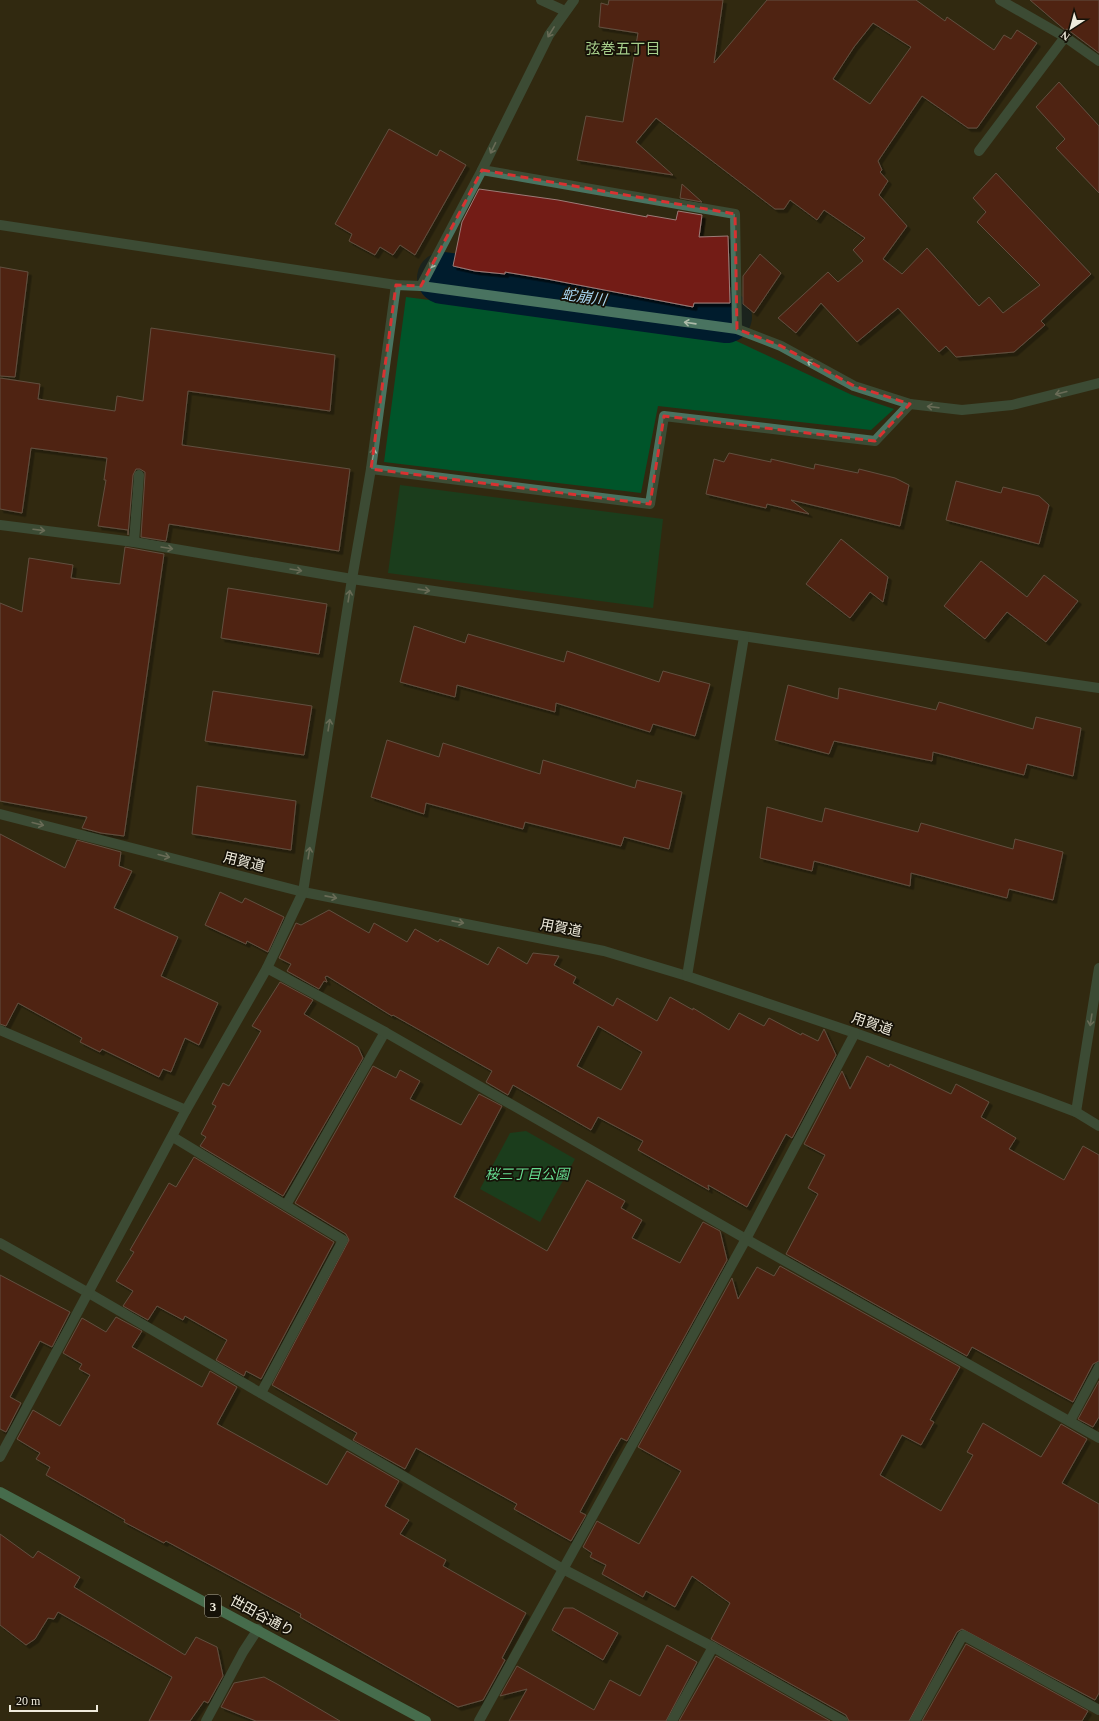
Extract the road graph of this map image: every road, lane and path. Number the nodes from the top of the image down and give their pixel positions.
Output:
1 (541, 0) edge
2 (574, 0) edge
3 (1000, 0) edge
4 (565, 11) junction
5 (1064, 37) junction
6 (1099, 62) edge
7 (979, 151) dead end
8 (482, 170) junction
9 (0, 225) edge
10 (396, 284) junction
11 (420, 286) junction
12 (737, 330) junction
13 (1099, 383) edge
14 (910, 404) junction
15 (371, 469) junction
16 (139, 475) dead end
17 (0, 525) edge
18 (134, 542) junction
19 (352, 579) junction
20 (744, 637) junction
21 (1099, 688) edge
22 (0, 814) edge
23 (303, 892) junction
24 (267, 968) junction
25 (1099, 968) edge
26 (687, 976) junction
27 (0, 1030) edge
28 (385, 1032) junction
29 (855, 1033) junction
30 (186, 1110) junction
31 (1076, 1112) junction
32 (1099, 1126) edge
33 (173, 1137) junction
34 (286, 1205) junction
35 (746, 1239) junction
36 (0, 1243) edge
37 (87, 1292) junction
38 (1099, 1367) edge
39 (261, 1393) junction
40 (1070, 1421) junction
41 (1099, 1438) edge
42 (0, 1457) edge
43 (0, 1492) edge
44 (563, 1569) junction
45 (258, 1629) junction
46 (713, 1647) junction
47 (1099, 1710) edge
48 (206, 1721) edge
49 (426, 1721) edge
50 (479, 1721) edge
51 (672, 1721) edge
52 (843, 1721) edge
53 (915, 1721) edge

1 - 4 street
2 - 4 street
3 - 5 street
4 -> 8 street
5 - 6 street
5 - 7 street
8 -> 11 street
8 - 12 street
9 - 10 street
10 - 11 street
15 -> 10 street
12 -> 11 street
14 -> 12 street
13 -> 14 street
14 - 15 street
15 - 19 street
16 - 18 street
17 -> 18 street
18 -> 19 street
19 -> 20 street
23 -> 19 street
20 - 21 street
20 - 26 street
22 -> 23 street, 用賀道
23 - 24 street
23 -> 26 street, 用賀道
24 - 28 street
24 - 30 street
25 -> 31 street
26 - 29 street, 用賀道
27 - 30 street
28 - 34 street
28 - 35 street
29 - 31 street, 用賀道
29 - 35 street
30 - 33 street
31 - 32 street, 用賀道
33 - 34 street
33 - 37 street
34 - 39 street
35 - 40 street
35 - 44 street
36 - 37 street
37 - 39 street
37 - 42 street
38 - 40 street
39 - 44 street
40 - 41 street
43 - 45 main road, 世田谷通り / 3
44 - 46 street
44 - 50 street
45 - 48 street
45 - 49 main road, 世田谷通り / 3
46 - 51 street
46 - 52 street
47 - 53 street

